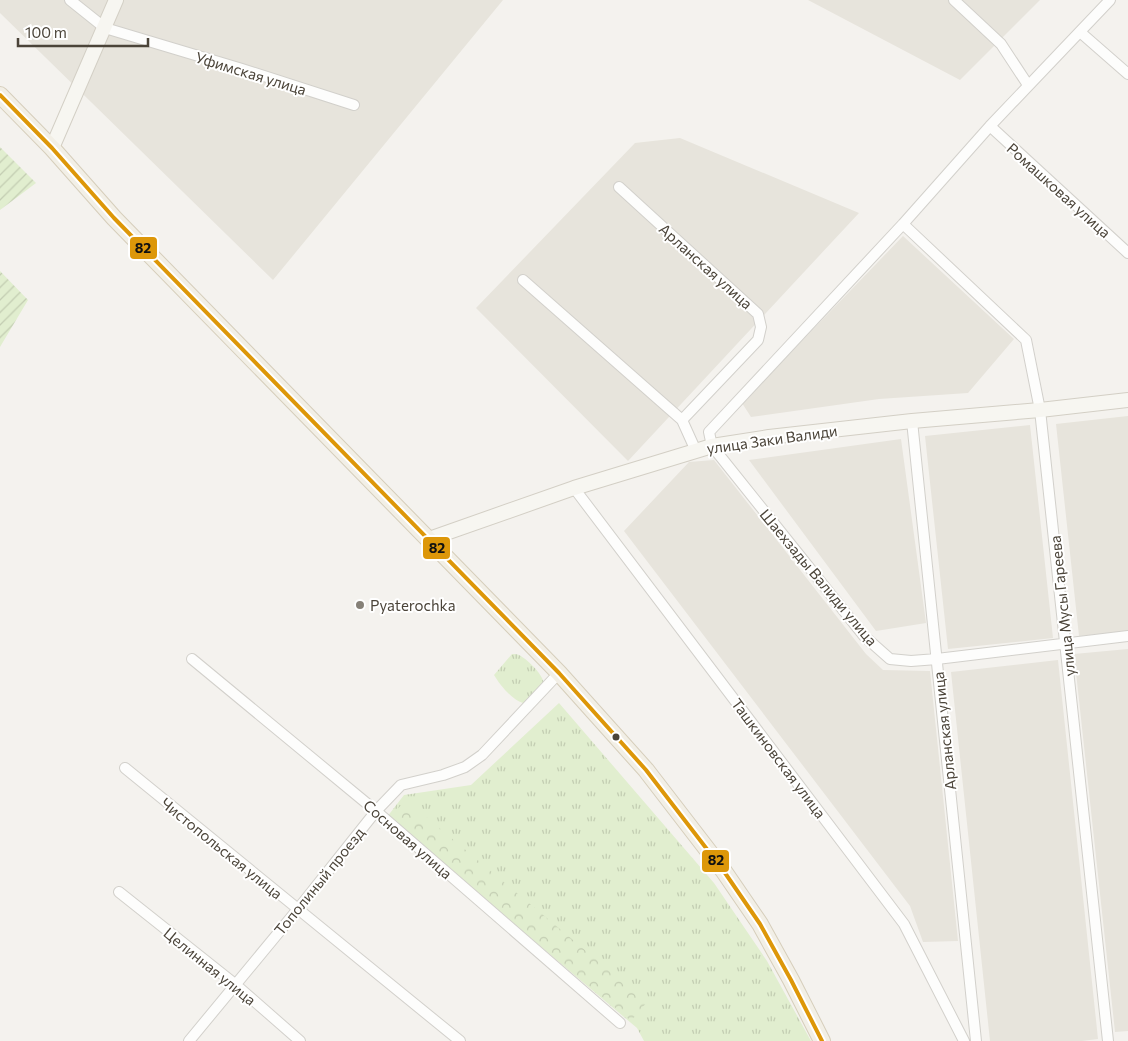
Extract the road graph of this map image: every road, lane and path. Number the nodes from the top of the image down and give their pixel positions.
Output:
1 (70, 0) edge
2 (116, 0) edge
3 (954, 0) edge
4 (1110, 0) edge
5 (105, 28) junction
6 (1080, 32) junction
7 (1128, 74) edge
8 (1028, 85) junction
9 (0, 95) edge
10 (354, 105) dead end
11 (990, 126) junction
12 (52, 148) junction
13 (619, 187) dead end
14 (903, 224) junction
15 (1128, 253) edge
16 (522, 280) dead end
17 (1128, 400) edge
18 (1040, 410) junction
19 (682, 420) junction
20 (912, 421) junction
21 (712, 446) junction
22 (696, 452) junction
23 (574, 488) junction
24 (429, 539) junction
25 (1128, 636) edge
26 (1066, 644) junction
27 (192, 659) dead end
28 (937, 659) junction
29 (558, 673) junction
30 (124, 768) dead end
31 (376, 811) junction
32 (118, 892) dead end
33 (298, 909) junction
34 (236, 985) junction
35 (620, 1023) dead end
36 (189, 1041) edge
37 (300, 1041) edge
38 (460, 1041) edge
39 (822, 1041) edge
40 (964, 1041) edge
41 (976, 1041) edge
42 (1108, 1041) edge

1 - 5 street, Уфимская улица
2 - 5 street
3 - 8 street
4 - 6 street
5 - 10 street, Уфимская улица
5 - 12 street
6 - 7 street
6 - 8 street
8 - 11 street
9 - 12 main road
11 - 14 street
11 - 15 street, Ромашковая улица
12 - 24 main road
13 - 19 street, Арланская улица
14 - 18 street, улица Мусы Гареева
14 - 21 street
16 - 19 street
17 - 18 street, улица Заки Валиди
18 - 20 street, улица Заки Валиди
18 - 26 street, улица Мусы Гареева
19 - 22 street
20 - 21 street, улица Заки Валиди
20 - 28 street, Арланская улица
21 - 22 street, улица Заки Валиди
21 - 28 street, Шаехзады Валиди улица
22 - 23 street, улица Заки Валиди
23 - 24 street, улица Заки Валиди
23 - 40 street, Ташкиновская улица
24 - 29 main road
25 - 26 street, Шаехзады Валиди улица
26 - 28 street, Шаехзады Валиди улица
26 - 42 street, улица Мусы Гареева
27 - 31 street, Сосновая улица
28 - 41 street, Арланская улица
29 - 31 street, Тополиный проезд
29 - 39 main road
30 - 33 street, Чистопольская улица
31 - 33 street, Тополиный проезд
31 - 35 street, Сосновая улица
32 - 34 street, Целинная улица
33 - 34 street, Тополиный проезд
33 - 38 street, Чистопольская улица
34 - 36 street, Тополиный проезд
34 - 37 street, Целинная улица

